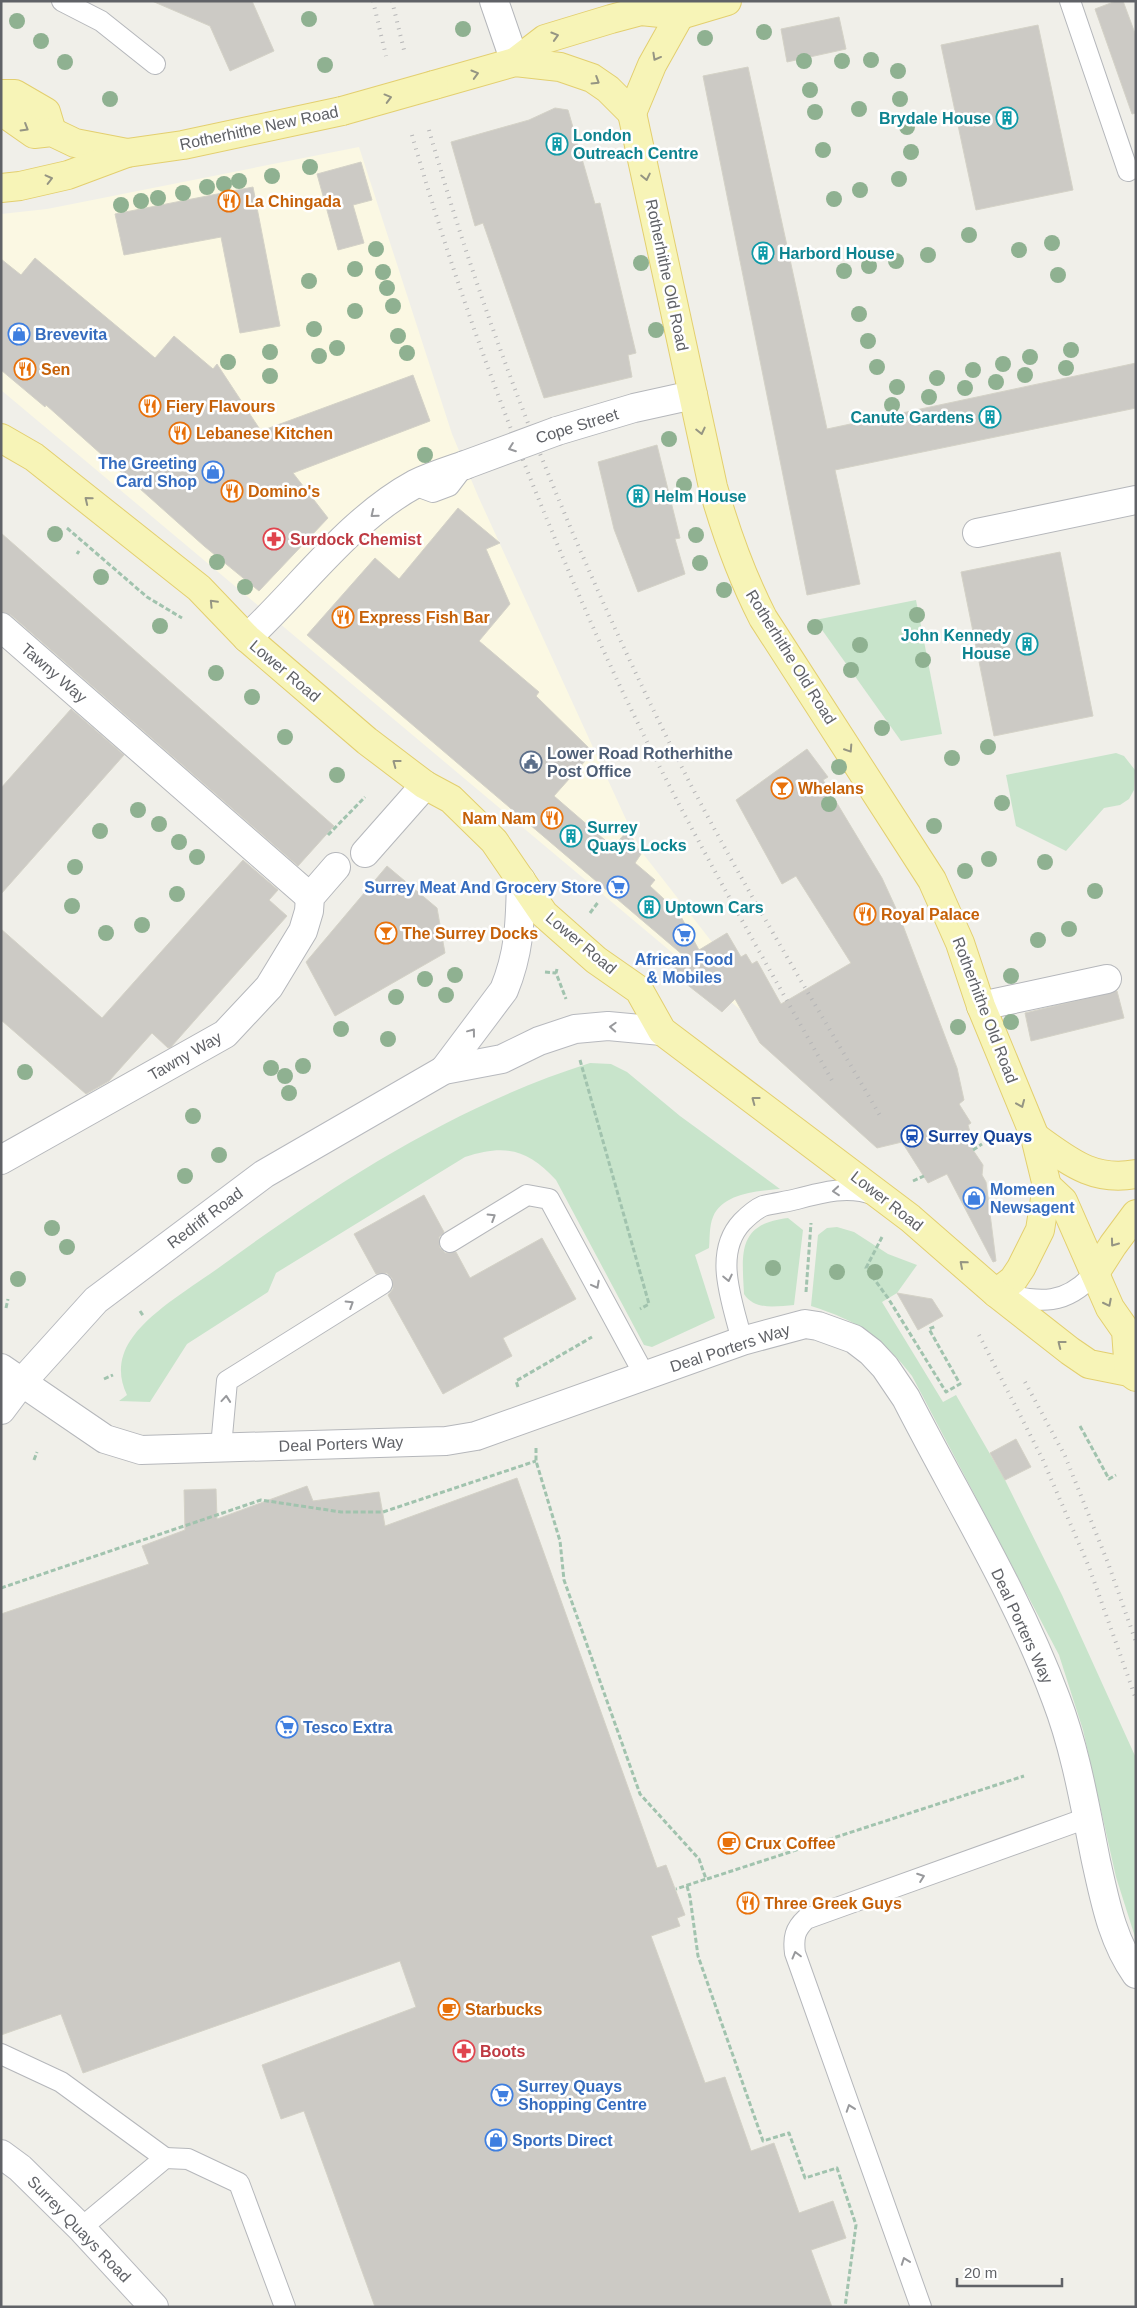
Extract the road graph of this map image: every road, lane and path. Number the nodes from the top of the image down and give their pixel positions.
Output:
1 (62, 1) edge
2 (494, 1) edge
3 (727, 1) edge
4 (1070, 1) edge
5 (680, 15) junction
6 (515, 62) junction
7 (155, 64) dead end
8 (1, 94) edge
9 (1, 112) edge
10 (632, 113) junction
11 (52, 132) junction
12 (127, 153) junction
13 (1128, 171) dead end
14 (1, 188) edge
15 (692, 395) junction
16 (3, 443) edge
17 (1136, 500) edge
18 (976, 533) dead end
19 (1, 627) edge
20 (247, 638) junction
21 (425, 785) junction
22 (365, 853) dead end
23 (336, 867) dead end
24 (521, 880) junction
25 (310, 897) junction
26 (599, 902) dead end
27 (589, 915) dead end
28 (538, 971) dead end
29 (1107, 979) dead end
30 (567, 1001) dead end
31 (981, 1006) junction
32 (662, 1031) junction
33 (580, 1060) dead end
34 (444, 1070) junction
35 (1035, 1137) junction
36 (982, 1144) dead end
37 (973, 1150) dead end
38 (1, 1160) edge
39 (1136, 1174) edge
40 (924, 1176) dead end
41 (912, 1182) dead end
42 (1047, 1186) junction
43 (884, 1198) junction
44 (1136, 1214) edge
45 (811, 1222) dead end
46 (882, 1237) dead end
47 (450, 1242) dead end
48 (1095, 1273) junction
49 (382, 1284) dead end
50 (996, 1293) junction
51 (806, 1294) dead end
52 (8, 1299) dead end
53 (6, 1308) dead end
54 (140, 1311) dead end
55 (637, 1311) dead end
56 (144, 1317) dead end
57 (936, 1326) dead end
58 (600, 1333) dead end
59 (742, 1341) junction
60 (1132, 1374) edge
61 (12, 1375) edge
62 (113, 1375) dead end
63 (645, 1376) junction
64 (104, 1379) dead end
65 (518, 1390) dead end
66 (1, 1410) edge
67 (1080, 1426) dead end
68 (536, 1443) dead end
69 (221, 1447) junction
70 (37, 1452) dead end
71 (34, 1460) dead end
72 (536, 1460) junction
73 (1116, 1475) dead end
74 (1, 1588) edge
75 (1024, 1776) dead end
76 (1087, 1818) junction
77 (706, 1879) junction
78 (687, 1886) junction
79 (676, 1889) dead end
80 (1136, 1974) edge
81 (1, 2054) edge
82 (1, 2154) edge
83 (165, 2158) junction
84 (81, 2228) junction
85 (154, 2307) edge
86 (285, 2307) edge
87 (845, 2307) edge
88 (921, 2307) edge

1 - 7 lane
2 - 6 street
3 - 5 main road, Rotherhithe New Road
4 - 13 lane
6 -> 5 main road, Rotherhithe New Road
5 -> 10 main road
6 -> 10 main road, Rotherhithe New Road
12 -> 6 main road, Rotherhithe New Road, bridge
8 - 11 main road
9 -> 11 main road
10 -> 15 main road, Rotherhithe Old Road
11 - 12 main road
14 -> 12 main road, Rotherhithe New Road
15 -> 20 street, Cope Street, bridge
15 -> 31 main road, Rotherhithe Old Road
20 -> 16 main road, Lower Road
17 - 18 street
19 - 25 street, Tawny Way
21 -> 20 main road, Lower Road
21 - 22 street
21 - 24 main road, Lower Road
23 - 25 street
24 - 32 main road, Lower Road
34 -> 24 street, Redriff Road
25 - 38 street, Tawny Way
26 - 27 path
28 - 30 path
29 - 31 street
31 -> 35 main road, Rotherhithe Old Road
32 -> 34 street, Redriff Road
43 -> 32 main road, Lower Road
33 - 55 path
34 - 61 street, Redriff Road
35 - 39 main road
35 - 42 main road, Rotherhithe Old Road
36 - 37 path
40 - 41 path
42 - 48 main road
42 - 50 main road, Rotherhithe Old Road
50 -> 43 main road, Lower Road
43 -> 59 lane
44 -> 48 main road
45 - 51 path
46 - 57 path
47 -> 63 lane
48 - 50 lane
48 -> 60 main road
69 -> 49 lane
60 -> 50 main road, Lower Road
52 - 53 path
54 - 56 path
58 - 65 path
59 - 63 street, Deal Porters Way
59 - 76 street, Deal Porters Way
61 - 66 street, Redriff Road
61 - 69 street, Deal Porters Way
62 - 64 path
63 - 69 street, Deal Porters Way
67 - 73 path
68 - 72 path
70 - 71 path
72 - 74 path
72 - 77 path
75 - 77 path
76 - 80 street, Deal Porters Way
88 -> 76 lane
77 - 78 path
78 - 79 path
78 - 87 path
81 - 83 lane
82 - 84 street, Surrey Quays Road
83 - 84 lane
83 - 86 lane
84 - 85 street, Surrey Quays Road

